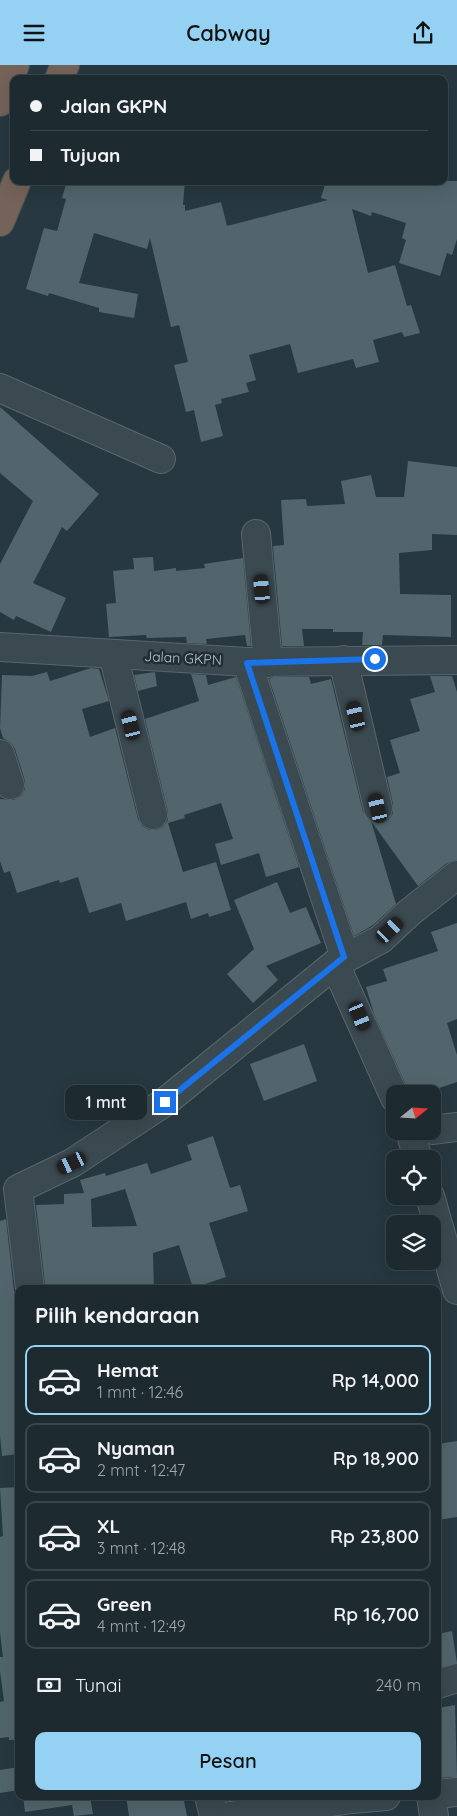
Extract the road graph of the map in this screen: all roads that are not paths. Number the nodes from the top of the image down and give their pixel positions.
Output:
1 (10, 77) edge
2 (0, 102) edge
3 (15, 185) edge
4 (0, 222) edge
5 (0, 388) edge
6 (161, 459) dead end
7 (256, 534) dead end
8 (0, 647) edge
9 (113, 654) junction
10 (343, 660) junction
11 (457, 660) edge
12 (258, 663) junction
13 (0, 754) edge
14 (10, 785) dead end
15 (378, 808) dead end
16 (152, 815) dead end
17 (457, 875) edge
18 (340, 961) junction
19 (390, 1085) edge
20 (457, 1127) edge
21 (441, 1129) edge
22 (9, 1192) edge
23 (433, 1205) edge
24 (29, 1285) edge
25 (457, 1290) edge
26 (457, 1792) edge
27 (441, 1793) edge
28 (210, 1800) edge
29 (345, 1800) edge
30 (432, 1800) edge
31 (214, 1816) edge
32 (230, 1816) edge
33 (434, 1816) edge

1 - 2 highway
3 - 4 highway
5 - 6 street
7 - 12 street
8 - 9 street, Jalan GKPN
9 - 12 street, Jalan GKPN
9 - 16 street
10 - 11 street, Jalan GKPN
10 - 12 street, Jalan GKPN
10 - 15 street
12 - 18 street
13 - 14 street
17 - 18 street
18 - 19 street
18 - 22 street
20 - 21 street
22 - 24 street
23 - 25 street
26 - 27 street
28 - 31 street
29 - 32 street
30 - 33 street

